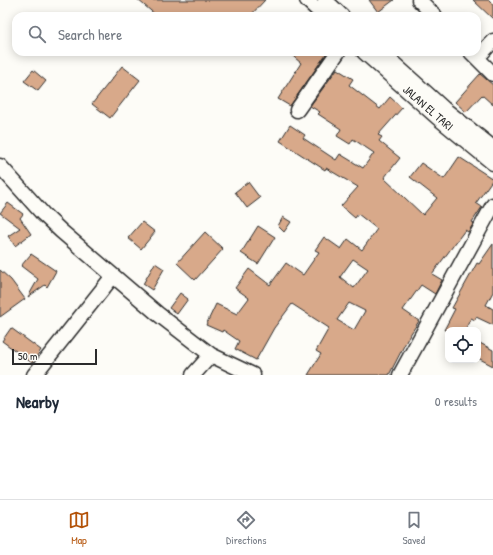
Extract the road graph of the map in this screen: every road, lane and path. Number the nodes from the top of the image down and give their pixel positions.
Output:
1 (307, 0) edge
2 (325, 0) edge
3 (419, 0) edge
4 (320, 12) edge
5 (338, 12) edge
6 (431, 12) edge
7 (493, 41) edge
8 (481, 50) edge
9 (335, 56) edge
10 (368, 56) edge
11 (385, 56) edge
12 (475, 56) edge
13 (493, 74) edge
14 (296, 110) dead end
15 (493, 148) edge
16 (493, 162) edge
17 (0, 166) edge
18 (493, 205) edge
19 (113, 276) junction
20 (211, 355) junction
21 (34, 375) edge
22 (193, 375) edge
23 (253, 375) edge
24 (400, 375) edge

1 - 4 street
2 - 5 street
3 - 6 street
7 - 8 street
9 - 14 street
10 - 16 street, JALAN EL TARI
11 - 15 street, JALAN EL TARI
12 - 13 street
17 - 19 street
18 - 24 street
19 - 20 street
19 - 21 street
20 - 22 street
20 - 23 street

